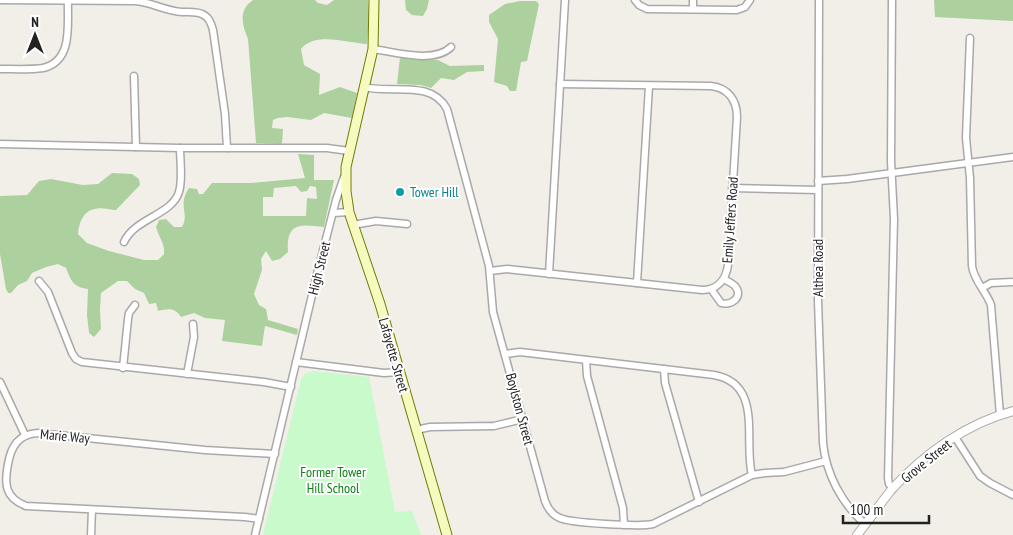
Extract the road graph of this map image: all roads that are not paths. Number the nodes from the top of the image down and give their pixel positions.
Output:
1 (0, 0) edge
2 (26, 0) edge
3 (68, 0) edge
4 (374, 0) edge
5 (565, 0) edge
6 (635, 0) edge
7 (693, 0) edge
8 (750, 0) edge
9 (819, 0) edge
10 (892, 0) edge
11 (148, 1) edge
12 (693, 9) junction
13 (970, 38) dead end
14 (451, 47) dead end
15 (373, 49) junction
16 (0, 69) edge
17 (134, 76) dead end
18 (560, 84) junction
19 (649, 86) junction
20 (364, 88) junction
21 (0, 144) edge
22 (136, 147) junction
23 (180, 148) junction
24 (227, 148) junction
25 (349, 152) junction
26 (1013, 157) edge
27 (968, 162) junction
28 (892, 174) junction
29 (345, 175) junction
30 (818, 180) junction
31 (732, 188) junction
32 (818, 190) junction
33 (349, 212) junction
34 (333, 213) junction
35 (408, 224) dead end
36 (353, 225) junction
37 (124, 242) dead end
38 (490, 270) junction
39 (549, 274) junction
40 (724, 279) junction
41 (39, 281) dead end
42 (1013, 282) edge
43 (637, 284) junction
44 (982, 288) junction
45 (711, 289) junction
46 (135, 304) dead end
47 (193, 324) dead end
48 (505, 354) junction
49 (586, 360) junction
50 (296, 362) junction
51 (123, 368) junction
52 (664, 369) junction
53 (399, 372) junction
54 (187, 374) junction
55 (0, 382) edge
56 (291, 387) junction
57 (1013, 411) edge
58 (1000, 415) junction
59 (523, 419) junction
60 (416, 430) junction
61 (25, 435) junction
62 (955, 438) junction
63 (275, 454) junction
64 (826, 461) junction
65 (752, 476) junction
66 (893, 489) junction
67 (1013, 495) edge
68 (699, 502) junction
69 (92, 510) junction
70 (259, 520) junction
71 (624, 524) junction
72 (865, 524) junction
73 (91, 535) edge
74 (255, 535) edge
75 (447, 535) edge
76 (857, 535) edge

1 - 2 street
2 - 3 street
3 - 11 street
3 - 16 street
4 - 15 main road, High Street
5 - 18 street
6 - 12 street
7 - 12 street
8 - 12 street
9 - 30 street, Althea Road
10 - 28 street
11 - 24 street
13 - 27 street
14 - 15 street
15 - 20 main road, High Street
17 - 22 street
18 - 19 street, Emily Jeffers Road
18 - 39 street
19 - 31 street, Emily Jeffers Road
19 - 43 street
20 - 25 main road, High Street
20 - 38 street, Boylston Street
21 - 22 street
22 - 23 street
23 - 24 street
23 - 37 street
24 - 25 street
25 - 29 main road, High Street
26 - 27 street
27 - 28 street
27 - 44 street
28 - 30 street
28 - 66 street
29 - 33 main road, Lafayette Street
29 - 34 street, High Street
30 - 32 street, Althea Road
31 - 32 street
31 - 40 street, Emily Jeffers Road
32 - 64 street, Althea Road
33 - 34 street
33 - 36 main road, Lafayette Street
34 - 50 street, High Street
35 - 36 street
36 - 53 main road, Lafayette Street
38 - 39 street
38 - 48 street, Boylston Street
39 - 43 street
40 - 45 street, Emily Jeffers Road
40 - 45 street
41 - 51 street
42 - 44 street
43 - 45 street
44 - 58 street
46 - 51 street
47 - 54 street
48 - 49 street
48 - 59 street, Boylston Street
49 - 52 street
49 - 71 street
50 - 53 street
50 - 56 street, High Street
51 - 54 street
52 - 65 street
52 - 68 street
53 - 60 main road, Lafayette Street
54 - 56 street
55 - 61 street
56 - 63 street, High Street
57 - 58 street, Grove Street
58 - 62 street, Grove Street
59 - 60 street
59 - 71 street, Boylston Street
60 - 75 main road, Lafayette Street
61 - 63 street, Marie Way
61 - 69 street, Marie Way
62 - 66 street, Grove Street
62 - 67 street
63 - 70 street, High Street
64 - 65 street, Boylston Street
64 - 72 street, Althea Road
65 - 68 street, Boylston Street
66 - 72 street, Grove Street
68 - 71 street, Boylston Street
69 - 70 street, Marie Way
69 - 73 street
70 - 74 street, High Street
72 - 76 street, Grove Street

